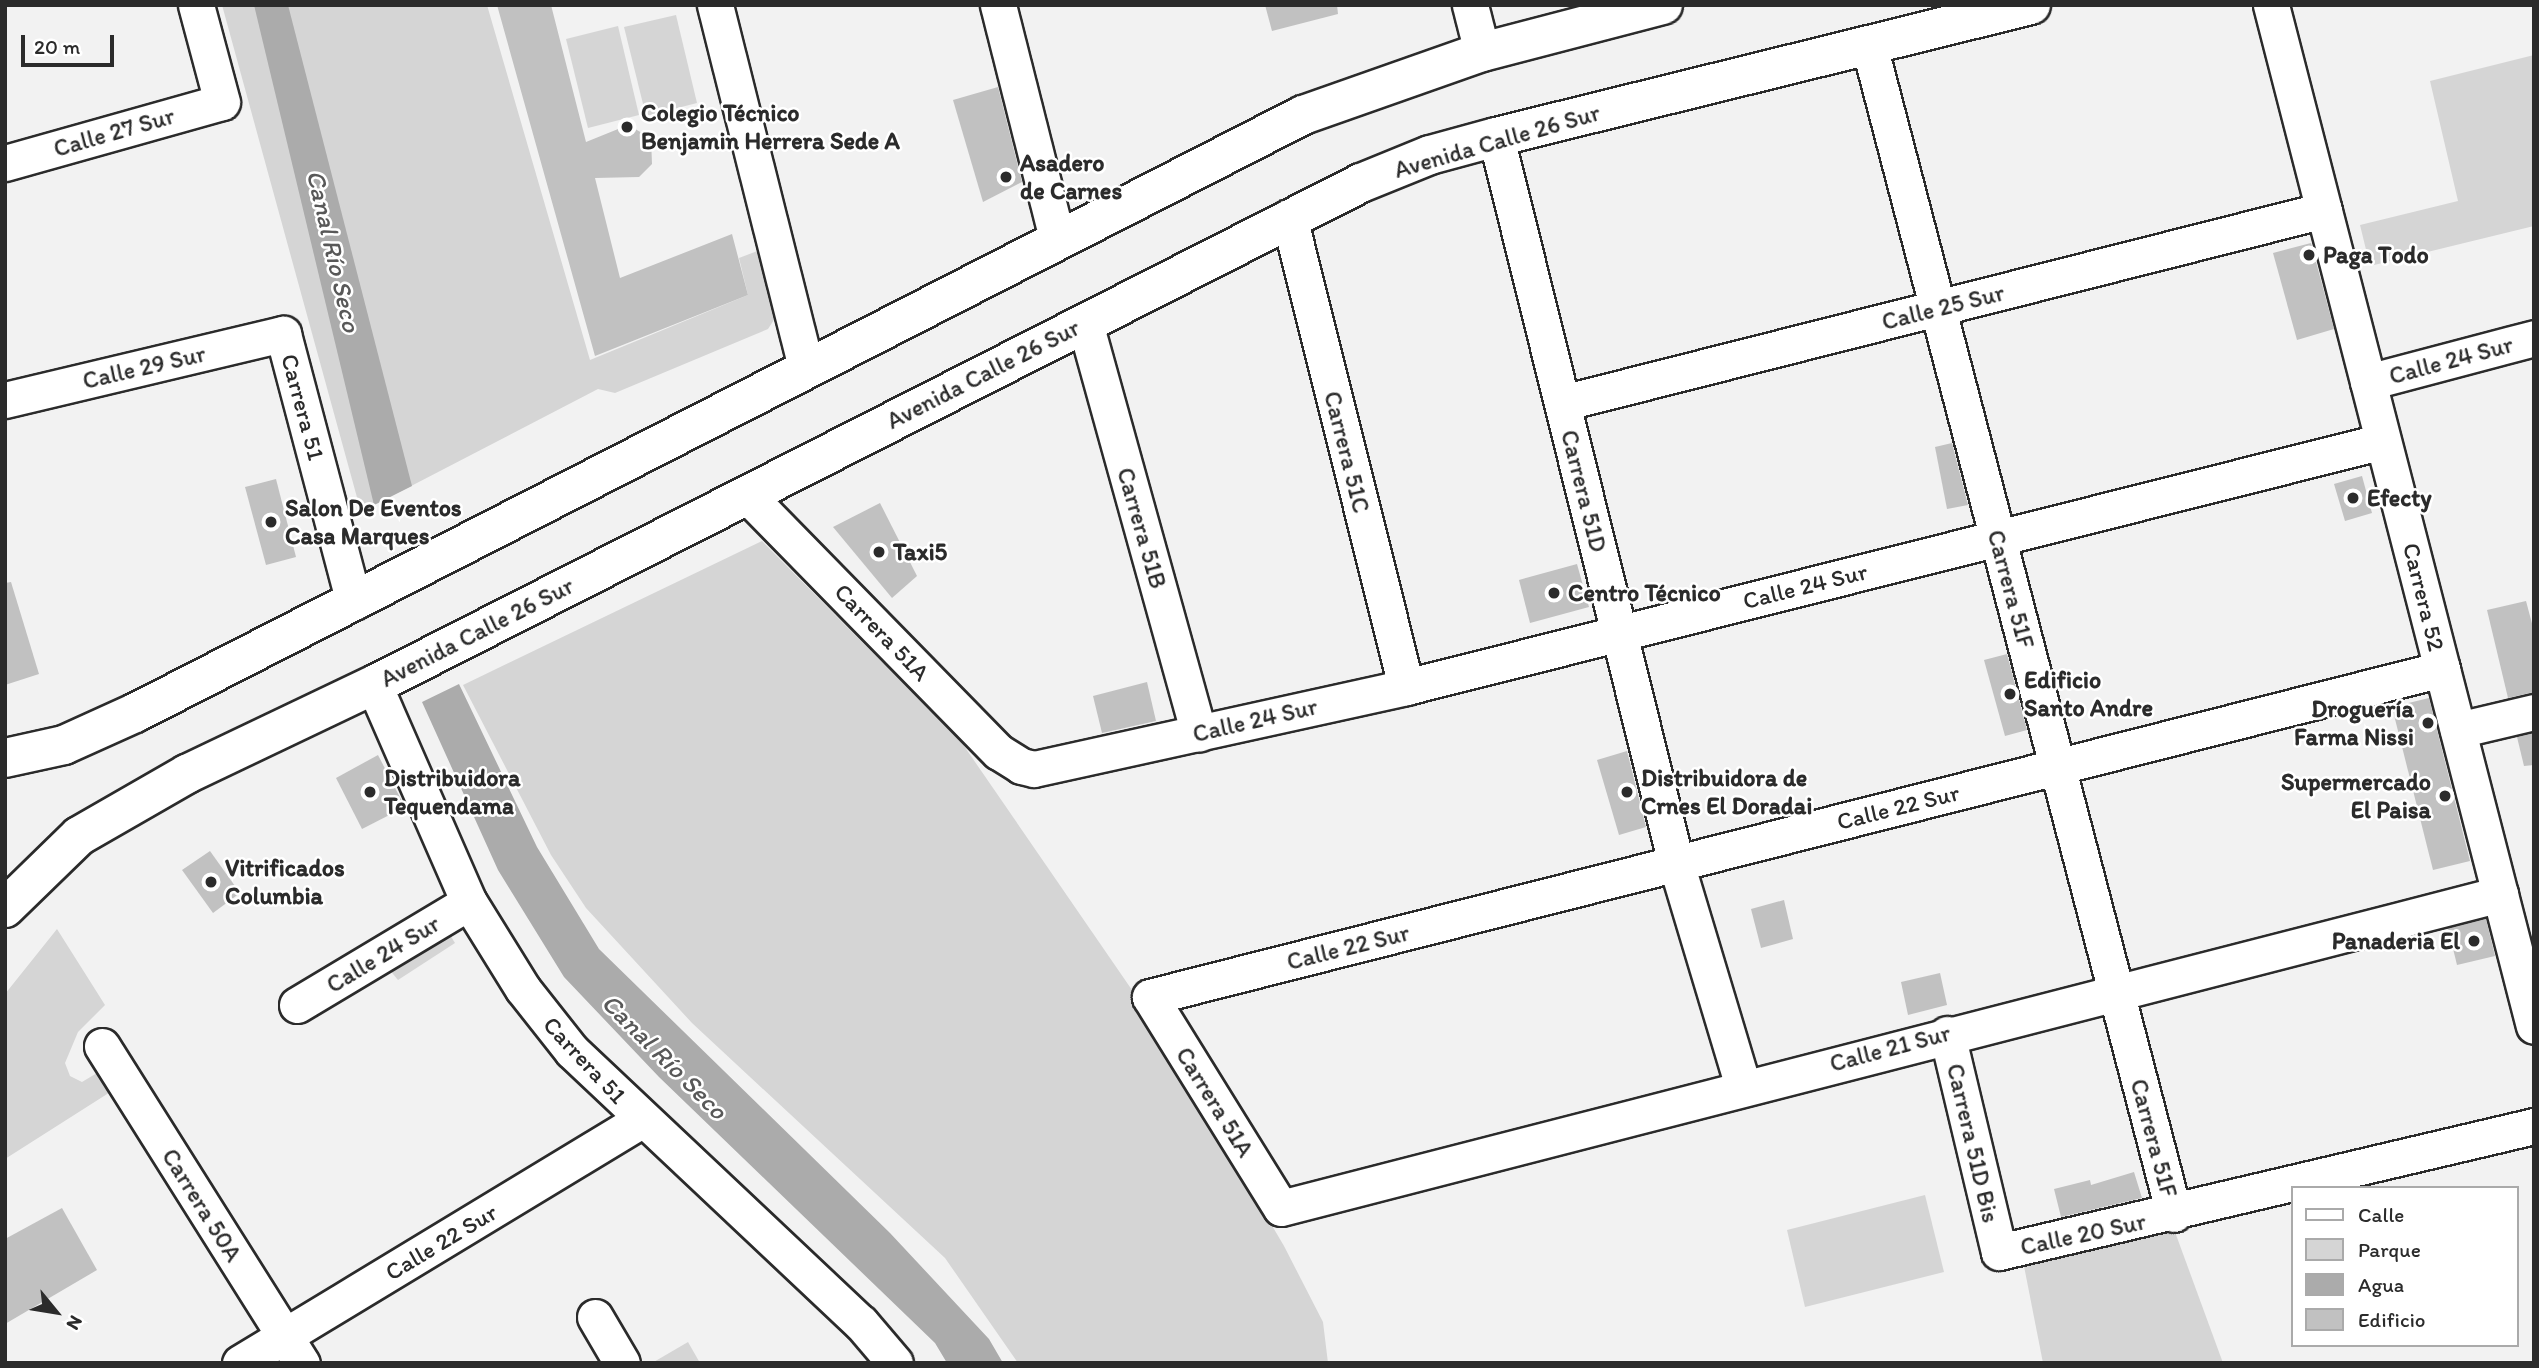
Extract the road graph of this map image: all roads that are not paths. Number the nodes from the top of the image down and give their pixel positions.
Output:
1 (196, 5) edge
2 (715, 5) edge
3 (998, 5) edge
4 (1470, 5) edge
5 (1663, 5) edge
6 (2031, 5) edge
7 (2271, 5) edge
8 (1869, 45) junction
9 (1482, 52) junction
10 (1496, 137) junction
11 (5, 163) edge
12 (2324, 210) junction
13 (1289, 218) junction
14 (1058, 238) junction
15 (1938, 308) junction
16 (1085, 323) junction
17 (283, 334) joint
18 (2534, 338) edge
19 (806, 367) junction
20 (2368, 382) junction
21 (5, 400) edge
22 (1562, 403) junction
23 (2383, 441) junction
24 (746, 494) junction
25 (1998, 538) junction
26 (354, 602) junction
27 (1619, 633) junction
28 (2442, 669) junction
29 (374, 685) junction
30 (1406, 687) junction
31 (2534, 712) edge
32 (2458, 730) junction
33 (1199, 733) junction
34 (5, 758) edge
35 (1021, 766) joint
36 (2057, 766) junction
37 (1676, 863) junction
38 (2500, 894) junction
39 (469, 902) junction
40 (5, 908) edge
41 (2115, 989) junction
42 (1150, 997) joint
43 (297, 1005) dead end
44 (2534, 1026) edge
45 (1947, 1034) junction
46 (102, 1046) dead end
47 (1743, 1087) junction
48 (642, 1120) junction
49 (2534, 1126) edge
50 (1281, 1208) joint
51 (2174, 1214) junction
52 (1998, 1252) joint
53 (596, 1317) dead end
54 (293, 1349) edge
55 (240, 1363) edge
56 (622, 1363) edge
57 (895, 1363) edge

1 - 11 street, Calle 27 Sur
2 - 19 street
3 - 14 street
4 - 9 street
5 - 9 main road
6 - 8 main road, Avenida Calle 26 Sur
7 - 12 street, Carrera 52
8 - 10 main road, Avenida Calle 26 Sur
8 - 15 street, Carrera 51F
9 - 14 main road
10 - 13 main road, Avenida Calle 26 Sur
10 - 22 street, Carrera 51D
12 - 15 street, Calle 25 Sur
12 - 20 street, Carrera 52
13 - 16 main road, Avenida Calle 26 Sur
13 - 30 street, Carrera 51C
14 - 19 main road
15 - 22 street, Calle 25 Sur
15 - 25 street, Carrera 51F
16 - 24 main road, Avenida Calle 26 Sur
16 - 33 street, Carrera 51B
17 - 21 street, Calle 29 Sur
17 - 26 street, Carrera 51
18 - 20 street, Calle 24 Sur
19 - 26 main road
20 - 23 street, Carrera 52
22 - 27 street, Carrera 51D
23 - 25 street, Calle 24 Sur
23 - 28 street, Carrera 52
24 - 29 main road, Avenida Calle 26 Sur
24 - 35 street, Carrera 51A
25 - 27 street, Calle 24 Sur
25 - 36 street, Carrera 51F
26 - 34 main road
27 - 30 street, Calle 24 Sur
27 - 37 street, Carrera 51D
28 - 32 street, Carrera 52
28 - 36 street, Calle 22 Sur
29 - 39 street, Carrera 51
29 - 40 main road, Avenida Calle 26 Sur
30 - 33 street, Calle 24 Sur
31 - 32 street
32 - 38 street, Carrera 52
33 - 35 street, Calle 24 Sur
36 - 37 street, Calle 22 Sur
36 - 41 street, Carrera 51F
37 - 42 street, Calle 22 Sur
37 - 47 street, Carrera 51D
38 - 41 street, Calle 21 Sur
38 - 44 street, Carrera 52
39 - 43 street, Calle 24 Sur
39 - 48 street, Carrera 51
41 - 45 street, Calle 21 Sur
41 - 51 street, Carrera 51F
42 - 50 street, Carrera 51A
45 - 47 street, Calle 21 Sur
45 - 52 street, Carrera 51D Bis
46 - 54 street, Carrera 50A
47 - 50 street, Calle 21 Sur
48 - 54 street, Calle 22 Sur
48 - 57 street, Carrera 51
49 - 51 street, Calle 20 Sur
51 - 52 street, Calle 20 Sur
53 - 56 street
54 - 55 street, Calle 22 Sur

